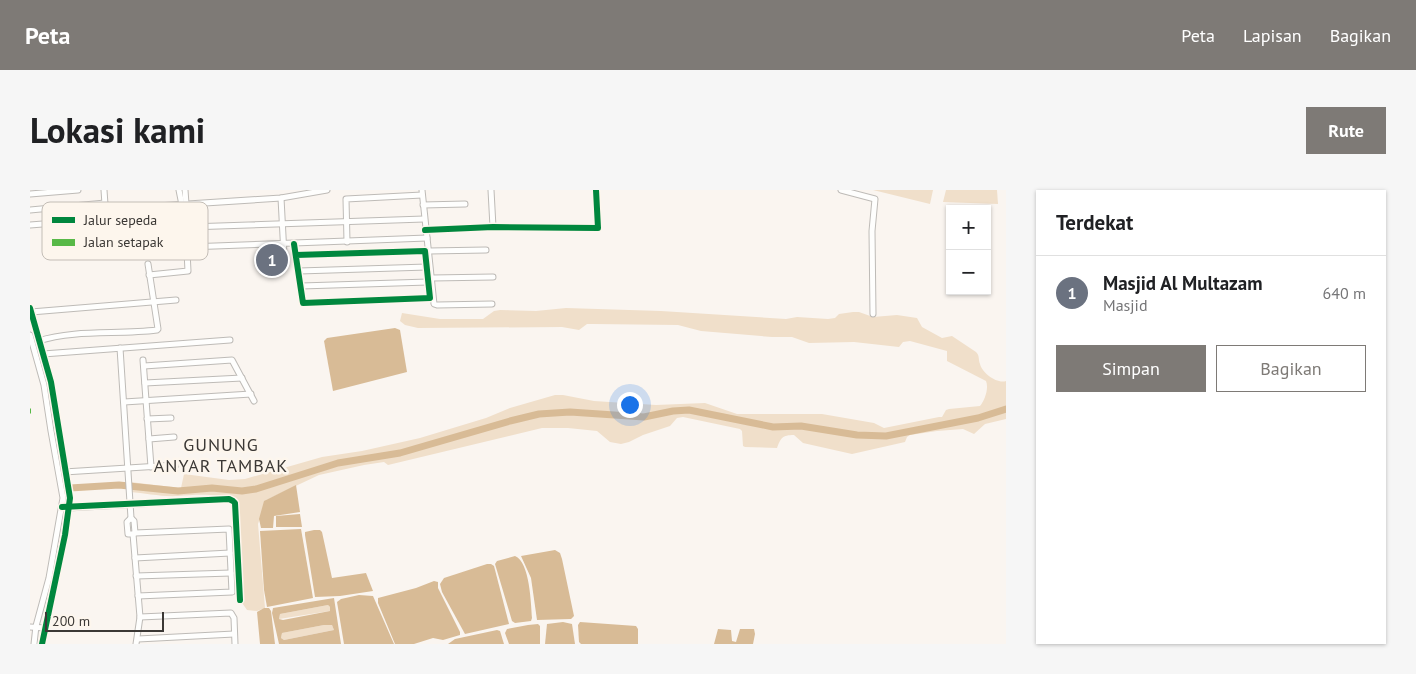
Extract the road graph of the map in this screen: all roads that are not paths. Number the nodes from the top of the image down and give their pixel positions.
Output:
1 (78, 190) edge
2 (179, 190) edge
3 (327, 190) edge
4 (491, 190) edge
5 (596, 190) edge
6 (841, 190) edge
7 (422, 193) edge
8 (30, 194) edge
9 (281, 198) junction
10 (183, 202) edge
11 (208, 203) edge
12 (465, 204) dead end
13 (423, 205) junction
14 (424, 219) junction
15 (346, 220) junction
16 (282, 223) junction
17 (208, 226) edge
18 (493, 227) junction
19 (425, 230) junction
20 (427, 238) junction
21 (347, 242) junction
22 (283, 244) junction
23 (294, 244) junction
24 (208, 249) edge
25 (486, 250) dead end
26 (429, 251) junction
27 (284, 255) dead end
28 (296, 255) junction
29 (189, 260) edge
30 (148, 264) dead end
31 (427, 267) junction
32 (298, 271) junction
33 (149, 275) junction
34 (493, 277) dead end
35 (430, 280) junction
36 (301, 286) junction
37 (176, 300) dead end
38 (154, 302) junction
39 (492, 304) dead end
40 (31, 310) edge
41 (873, 314) dead end
42 (30, 335) edge
43 (230, 340) dead end
44 (40, 341) junction
45 (31, 343) edge
46 (120, 348) junction
47 (44, 354) junction
48 (242, 378) junction
49 (145, 383) junction
50 (251, 394) junction
51 (146, 401) junction
52 (254, 401) dead end
53 (124, 402) junction
54 (171, 418) dead end
55 (147, 419) junction
56 (174, 437) dead end
57 (149, 439) junction
58 (176, 465) dead end
59 (151, 467) junction
60 (129, 468) junction
61 (66, 472) junction
62 (59, 473) junction
63 (131, 505) junction
64 (62, 507) junction
65 (69, 508) junction
66 (134, 534) junction
67 (230, 553) junction
68 (135, 558) junction
69 (231, 573) junction
70 (136, 576) junction
71 (138, 596) junction
72 (240, 600) dead end
73 (140, 617) junction
74 (33, 627) edge
75 (45, 628) junction
76 (234, 634) junction
77 (138, 642) edge
78 (34, 644) edge
79 (42, 644) edge
80 (235, 644) edge

1 - 8 street
2 - 10 street
3 - 9 street
4 - 18 street
5 - 18 street
6 - 41 street
7 - 13 street
7 - 15 street
9 - 11 street
9 - 16 street
12 - 13 street
13 - 14 street
14 - 15 street
14 - 19 street
15 - 16 street
15 - 21 street
16 - 17 street
16 - 22 street
18 - 19 street
19 - 20 street
20 - 21 street
20 - 26 street
21 - 23 street
22 - 23 street
22 - 24 street
22 - 27 street
23 - 28 street
25 - 26 street
26 - 35 street
28 - 31 street
28 - 32 street
29 - 33 street
30 - 33 street
31 - 32 street
31 - 35 street
32 - 36 street
33 - 38 street
34 - 35 street
35 - 36 street
35 - 36 street
35 - 39 street
37 - 38 street
38 - 40 street
38 - 44 street
40 - 44 street
42 - 45 street
43 - 46 street
44 - 45 street
44 - 47 street
45 - 62 street
46 - 47 street
46 - 53 street
47 - 61 street
48 - 49 street
48 - 49 street
48 - 50 street
49 - 51 street
50 - 51 street
50 - 52 street
51 - 53 street
51 - 55 street
53 - 60 street
54 - 55 street
55 - 57 street
56 - 57 street
57 - 59 street
58 - 59 street
59 - 60 street
60 - 61 street
60 - 63 street
61 - 62 street
61 - 65 street
62 - 64 street
63 - 65 street
63 - 66 street
63 - 72 street
64 - 65 street
64 - 74 street
65 - 75 street
66 - 67 street
66 - 68 street
67 - 68 street
67 - 69 street
68 - 70 street
69 - 70 street
69 - 71 street
70 - 71 street
71 - 73 street
73 - 76 street
73 - 77 street
74 - 75 street
74 - 78 street
75 - 79 street
76 - 77 street
76 - 80 street

